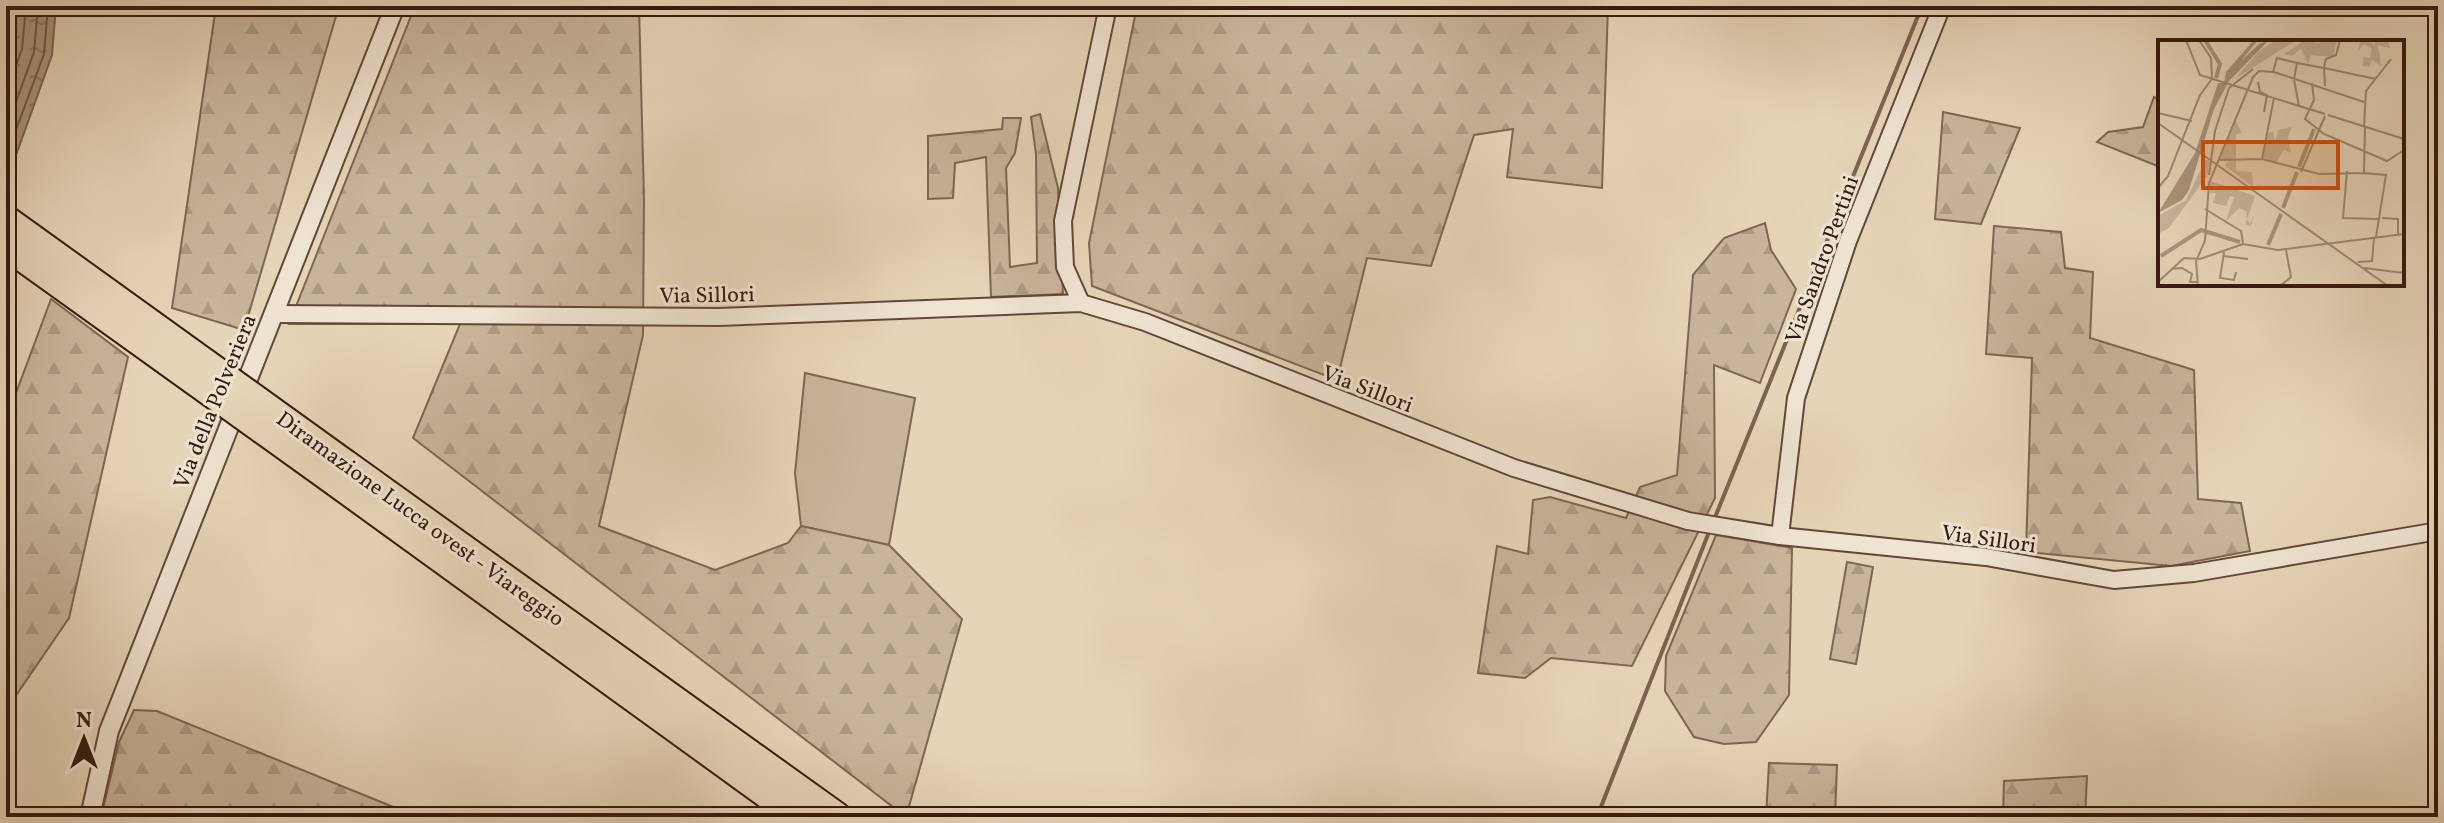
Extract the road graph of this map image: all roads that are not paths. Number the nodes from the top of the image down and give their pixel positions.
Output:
1 (395, 6) edge
2 (1108, 6) edge
3 (1942, 6) edge
4 (6, 220) edge
5 (6, 245) edge
6 (1081, 303) junction
7 (275, 314) junction
8 (340, 473) junction
9 (2438, 531) edge
10 (1780, 536) junction
11 (90, 817) edge
12 (799, 817) edge
13 (837, 817) edge

1 - 7 street, Via della Polveriera
2 - 6 street
3 - 10 street, Via Sandro Pertini
4 - 8 highway, Diramazione Lucca ovest - Viareggio, bridge
5 - 8 highway, Diramazione Lucca ovest - Viareggio, bridge
6 - 7 street, Via Sillori
6 - 10 street, Via Sillori
7 - 11 street, Via della Polveriera
8 - 12 highway, Diramazione Lucca ovest - Viareggio
8 - 13 highway, Diramazione Lucca ovest - Viareggio
9 - 10 street, Via Sillori

